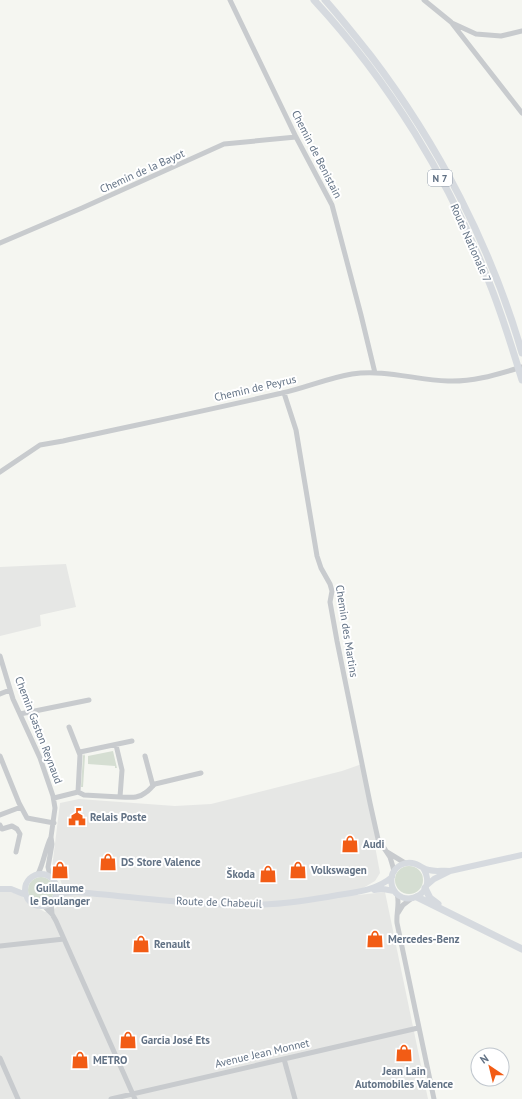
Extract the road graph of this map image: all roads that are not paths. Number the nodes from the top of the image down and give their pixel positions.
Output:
1 (230, 0) edge
2 (314, 0) edge
3 (325, 0) edge
4 (424, 0) edge
5 (451, 22) junction
6 (522, 30) edge
7 (522, 113) edge
8 (296, 137) junction
9 (0, 243) edge
10 (522, 353) edge
11 (522, 367) edge
12 (375, 373) junction
13 (522, 380) edge
14 (284, 392) junction
15 (0, 472) edge
16 (0, 656) edge
17 (10, 690) junction
18 (0, 694) edge
19 (89, 700) dead end
20 (20, 714) junction
21 (69, 727) dead end
22 (132, 741) dead end
23 (116, 745) junction
24 (80, 752) junction
25 (0, 756) edge
26 (145, 756) dead end
27 (201, 773) dead end
28 (153, 786) junction
29 (78, 792) junction
30 (120, 797) junction
31 (54, 798) junction
32 (21, 807) junction
33 (0, 815) edge
34 (54, 823) junction
35 (1, 828) edge
36 (51, 837) junction
37 (385, 850) junction
38 (16, 852) dead end
39 (522, 855) edge
40 (405, 863) junction
41 (423, 868) junction
42 (450, 871) junction
43 (38, 874) junction
44 (393, 874) junction
45 (50, 876) junction
46 (27, 883) junction
47 (57, 885) junction
48 (426, 887) junction
49 (11, 889) junction
50 (0, 890) edge
51 (362, 891) junction
52 (75, 892) junction
53 (396, 892) junction
54 (26, 895) junction
55 (56, 896) junction
56 (414, 898) junction
57 (51, 902) junction
58 (44, 905) junction
59 (52, 914) junction
60 (396, 918) junction
61 (64, 940) junction
62 (522, 945) edge
63 (0, 946) edge
64 (522, 950) edge
65 (418, 1028) junction
66 (0, 1058) edge
67 (284, 1058) junction
68 (132, 1094) junction
69 (18, 1099) edge
70 (111, 1099) edge
71 (135, 1099) edge
72 (295, 1099) edge
73 (434, 1099) edge

1 - 8 street, Chemin de Benistain
2 - 13 highway, Route Nationale 7 / N 7
3 - 10 highway, Route Nationale 7 / N 7
4 - 5 street
5 - 6 street
5 - 7 street
8 - 9 street, Chemin de la Bayot
8 - 12 street, Chemin de Benistain
11 - 12 street, Chemin de Peyrus
12 - 14 street, Chemin de Peyrus
14 - 15 street, Chemin de Peyrus
14 - 37 street, Chemin des Martins
16 - 17 street, Chemin Gaston Reynaud
17 - 18 street
17 - 20 street, Chemin Gaston Reynaud
19 - 20 street
20 - 31 street, Chemin Gaston Reynaud
21 - 24 street
22 - 23 street
23 - 24 street
23 - 30 street
24 - 29 street
25 - 32 street
26 - 28 street
27 - 28 street
28 - 30 street
29 - 30 street
29 - 31 street
31 - 34 street, Chemin Gaston Reynaud
32 - 33 street
32 - 34 street
34 - 36 street, Chemin Gaston Reynaud
35 - 38 street
36 - 43 street, Chemin Gaston Reynaud
36 - 45 street, Chemin Gaston Reynaud
37 - 40 street
37 - 44 street, Chemin des Martins
39 - 42 main road
40 - 41 main road
40 - 44 main road
41 - 42 main road
41 - 48 main road
42 - 48 main road
43 - 45 main road
43 - 46 main road
44 - 51 main road
44 - 53 main road
45 - 47 main road
46 - 49 main road
46 - 54 main road
47 - 52 main road, Route de Chabeuil
47 - 55 main road
48 - 56 main road
48 - 62 highway
49 - 50 main road
49 - 54 main road
51 - 52 main road, Route de Chabeuil
51 - 53 main road
52 - 55 main road, Route de Chabeuil
53 - 56 main road
53 - 60 street
54 - 58 main road
55 - 57 main road
56 - 60 street
56 - 64 highway
57 - 58 main road
57 - 59 street
58 - 59 street
59 - 61 street
60 - 65 street
61 - 63 street
61 - 68 street
65 - 67 street, Avenue Jean Monnet
65 - 73 street
66 - 69 street
67 - 68 street, Avenue Jean Monnet
67 - 72 street
68 - 70 street, Avenue Jean Monnet
68 - 71 street

